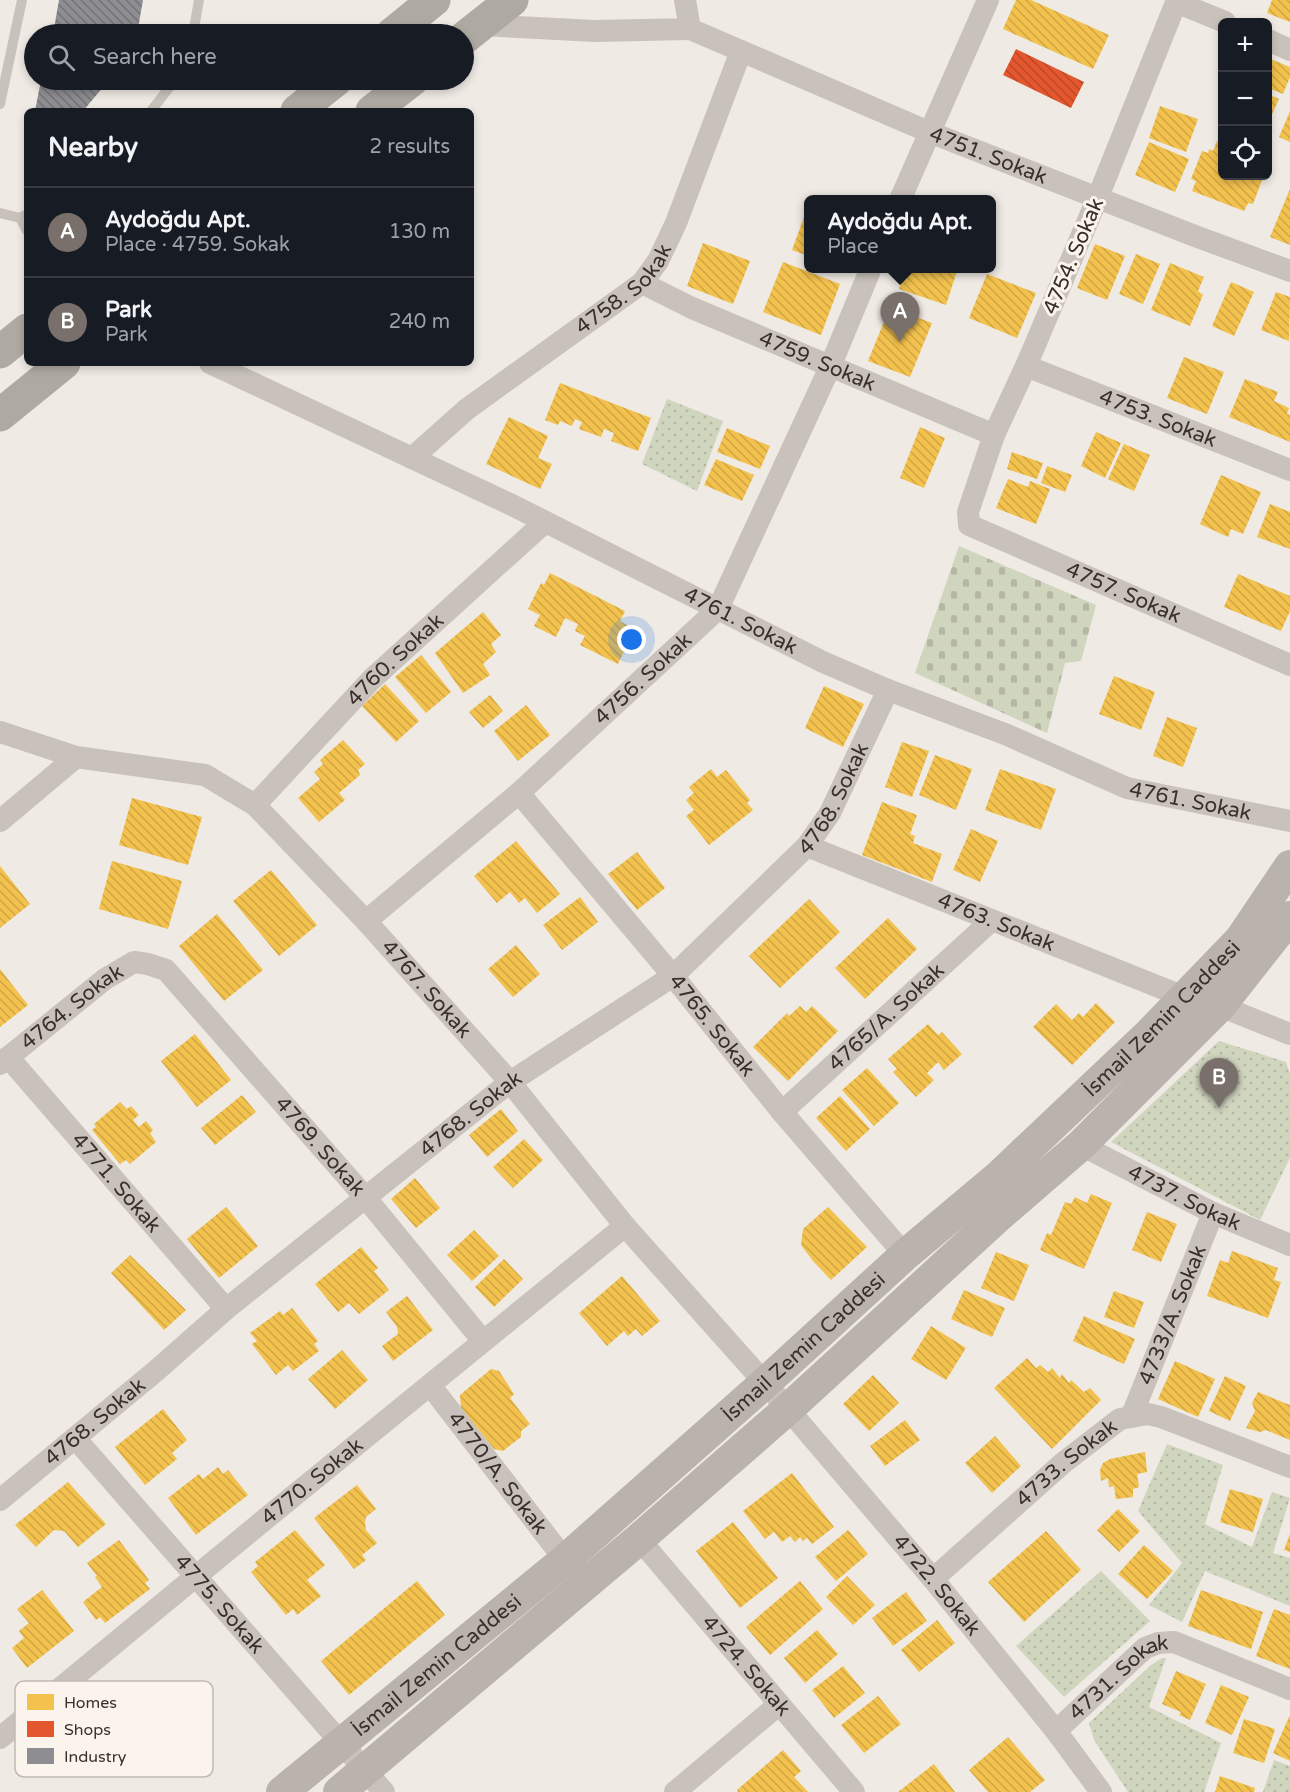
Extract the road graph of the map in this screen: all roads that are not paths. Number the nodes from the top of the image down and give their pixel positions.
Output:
1 (22, 0) edge
2 (199, 0) edge
3 (434, 0) edge
4 (512, 0) edge
5 (685, 0) edge
6 (988, 0) edge
7 (1177, 1) edge
8 (1218, 19) edge
9 (195, 24) edge
10 (404, 24) edge
11 (690, 29) junction
12 (474, 30) edge
13 (474, 32) edge
14 (1272, 42) edge
15 (1290, 50) edge
16 (741, 51) junction
17 (167, 90) edge
18 (323, 90) edge
19 (399, 90) edge
20 (0, 104) edge
21 (153, 108) edge
22 (301, 108) edge
23 (376, 108) edge
24 (929, 132) junction
25 (902, 195) edge
26 (1098, 197) junction
27 (0, 213) edge
28 (24, 216) edge
29 (1290, 271) edge
30 (869, 273) edge
31 (642, 283) junction
32 (24, 332) edge
33 (0, 352) edge
34 (59, 366) edge
35 (216, 366) edge
36 (1026, 366) junction
37 (830, 367) junction
38 (0, 414) edge
39 (994, 435) junction
40 (412, 458) junction
41 (1290, 470) edge
42 (968, 512) joint
43 (545, 522) junction
44 (718, 609) junction
45 (1290, 666) edge
46 (888, 690) junction
47 (0, 732) edge
48 (76, 757) junction
49 (519, 793) junction
50 (255, 805) junction
51 (0, 821) edge
52 (1290, 821) edge
53 (807, 846) junction
54 (1290, 867) edge
55 (1290, 917) edge
56 (366, 921) junction
57 (991, 921) junction
58 (1290, 940) edge
59 (1258, 958) junction
60 (148, 964) joint
61 (673, 976) junction
62 (1185, 997) junction
63 (1220, 1006) junction
64 (1290, 1034) edge
65 (4, 1060) edge
66 (510, 1082) junction
67 (782, 1112) junction
68 (1080, 1145) junction
69 (365, 1197) junction
70 (1213, 1213) junction
71 (625, 1226) junction
72 (1290, 1245) edge
73 (905, 1255) junction
74 (226, 1309) junction
75 (483, 1341) junction
76 (765, 1383) junction
77 (430, 1385) junction
78 (788, 1409) junction
79 (1132, 1415) junction
80 (75, 1438) junction
81 (1290, 1467) edge
82 (0, 1500) edge
83 (639, 1539) junction
84 (565, 1560) junction
85 (197, 1577) junction
86 (933, 1579) junction
87 (70, 1681) edge
88 (1290, 1689) edge
89 (778, 1705) junction
90 (15, 1726) edge
91 (1056, 1731) junction
92 (0, 1738) edge
93 (340, 1743) junction
94 (375, 1780) edge
95 (282, 1792) edge
96 (339, 1792) edge
97 (675, 1792) edge
98 (854, 1792) edge
99 (1101, 1792) edge

1 - 20 lane
2 - 9 lane
3 - 10 highway
4 - 12 highway
5 - 11 street
6 - 24 street
7 - 8 street
7 - 26 street, 4754. Sokak
11 - 13 street
11 - 16 street, 4751. Sokak
14 - 15 street
16 - 24 street, 4751. Sokak
16 - 31 street, 4758. Sokak
17 - 21 lane
18 - 22 highway
19 - 23 highway
24 - 25 street
24 - 26 street, 4751. Sokak
26 - 29 street, 4751. Sokak
26 - 36 street, 4754. Sokak
27 - 28 lane
30 - 37 street, 4756. Sokak
31 - 37 street, 4759. Sokak
31 - 40 street, 4758. Sokak
32 - 33 highway
34 - 38 highway
35 - 40 street, 4761. Sokak
36 - 39 street, 4754. Sokak
36 - 41 street, 4753. Sokak
37 - 39 street, 4759. Sokak
37 - 44 street, 4756. Sokak
39 - 42 street, 4754. Sokak
40 - 43 street, 4761. Sokak
42 - 45 street, 4757. Sokak
43 - 44 street, 4761. Sokak
43 - 50 street, 4760. Sokak
44 - 46 street, 4761. Sokak
44 - 49 street, 4756. Sokak
46 - 52 street, 4761. Sokak
46 - 53 street, 4768. Sokak
47 - 48 street, 4767. Sokak
48 - 50 street, 4767. Sokak
48 - 51 street
49 - 56 street, 4756. Sokak
49 - 61 street, 4765. Sokak
50 - 56 street, 4767. Sokak
53 - 57 street, 4763. Sokak
53 - 61 street, 4768. Sokak
54 - 62 main road, İsmail Zemin Caddesi
55 - 59 main road, İsmail Zemin Caddesi
56 - 66 street, 4767. Sokak
57 - 62 street, 4763. Sokak
57 - 67 street, 4765/A. Sokak
58 - 59 main road
59 - 63 main road, İsmail Zemin Caddesi
60 - 65 street, 4764. Sokak
60 - 69 street, 4769. Sokak
61 - 66 street, 4768. Sokak
61 - 67 street, 4765. Sokak
62 - 73 main road, İsmail Zemin Caddesi
63 - 64 street
63 - 68 main road, İsmail Zemin Caddesi
65 - 74 street, 4771. Sokak
66 - 69 street, 4768. Sokak
66 - 71 street, 4767. Sokak
67 - 73 street, 4765. Sokak
68 - 70 street, 4737. Sokak
68 - 78 main road, İsmail Zemin Caddesi
69 - 74 street, 4768. Sokak
69 - 75 street, 4769. Sokak
70 - 72 street, 4737. Sokak
70 - 79 street, 4733/A. Sokak
71 - 75 street, 4770. Sokak
71 - 76 street, 4767. Sokak
73 - 76 main road, İsmail Zemin Caddesi
74 - 80 street, 4768. Sokak
75 - 77 street, 4770. Sokak
76 - 78 street, 4722. Sokak
76 - 84 main road, İsmail Zemin Caddesi
77 - 84 street, 4770/A. Sokak
77 - 85 street, 4770. Sokak
78 - 83 main road, İsmail Zemin Caddesi
78 - 86 street, 4722. Sokak
79 - 81 street, 4733. Sokak
79 - 86 street, 4733. Sokak
80 - 82 street, 4768. Sokak
80 - 85 street, 4775. Sokak
83 - 89 street, 4724. Sokak
83 - 94 main road, İsmail Zemin Caddesi
84 - 93 main road, İsmail Zemin Caddesi
85 - 87 street, 4770. Sokak
85 - 93 street, 4775. Sokak
86 - 91 street, 4722. Sokak
88 - 91 street, 4731. Sokak
89 - 97 street
89 - 98 street, 4724. Sokak
90 - 92 street, 4770. Sokak
91 - 99 street, 4722. Sokak
93 - 94 street, 4775. Sokak
93 - 95 main road, İsmail Zemin Caddesi
94 - 96 main road, İsmail Zemin Caddesi

